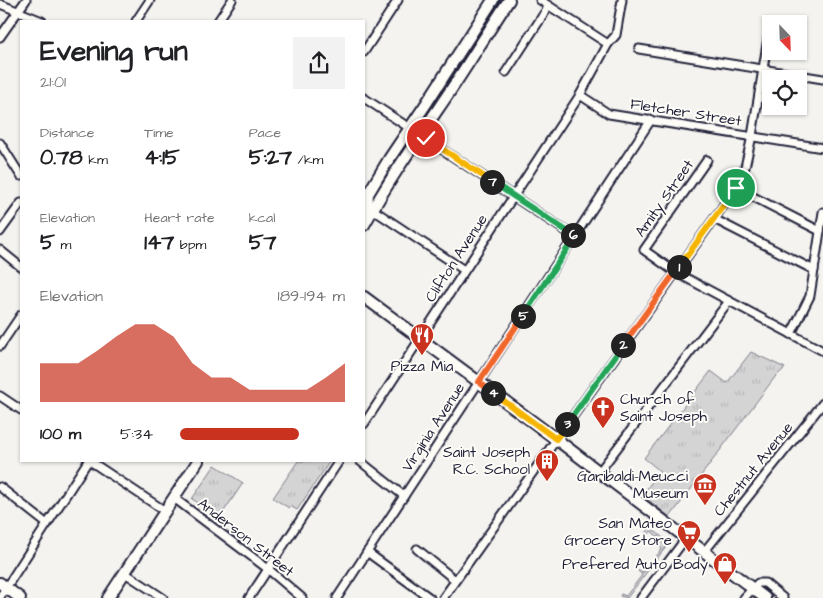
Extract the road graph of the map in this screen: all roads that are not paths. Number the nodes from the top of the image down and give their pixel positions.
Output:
1 (26, 0) edge
2 (150, 0) edge
3 (232, 0) edge
4 (398, 0) edge
5 (493, 0) edge
6 (509, 0) edge
7 (540, 0) edge
8 (622, 0) edge
9 (0, 4) edge
10 (549, 6) junction
11 (18, 11) junction
12 (40, 20) edge
13 (137, 20) edge
14 (222, 20) edge
15 (0, 37) edge
16 (608, 44) junction
17 (639, 49) dead end
18 (365, 50) edge
19 (764, 60) edge
20 (763, 69) junction
21 (506, 72) dead end
22 (823, 79) edge
23 (580, 95) junction
24 (365, 99) edge
25 (650, 120) junction
26 (410, 128) junction
27 (420, 135) junction
28 (752, 136) junction
29 (0, 142) edge
30 (823, 148) edge
31 (707, 160) dead end
32 (20, 174) edge
33 (736, 188) junction
34 (513, 196) junction
35 (20, 205) edge
36 (368, 209) edge
37 (823, 212) edge
38 (714, 219) junction
39 (820, 231) junction
40 (0, 232) edge
41 (575, 237) junction
42 (0, 250) edge
43 (20, 266) edge
44 (464, 270) junction
45 (814, 270) junction
46 (675, 272) junction
47 (365, 298) edge
48 (728, 301) junction
49 (20, 320) edge
50 (791, 334) junction
51 (420, 339) junction
52 (0, 346) edge
53 (823, 352) edge
54 (479, 382) junction
55 (0, 396) edge
56 (823, 403) edge
57 (20, 409) edge
58 (365, 422) edge
59 (556, 439) junction
60 (88, 462) edge
61 (91, 462) edge
62 (197, 462) edge
63 (338, 462) edge
64 (361, 462) edge
65 (599, 472) junction
66 (0, 487) edge
67 (404, 496) junction
68 (174, 498) junction
69 (165, 511) junction
70 (47, 524) junction
71 (686, 538) junction
72 (417, 549) dead end
73 (367, 552) junction
74 (704, 552) junction
75 (268, 569) junction
76 (125, 573) junction
77 (455, 580) junction
78 (3, 585) edge
79 (752, 587) junction
80 (0, 597) edge
81 (20, 598) edge
82 (108, 598) edge
83 (163, 598) edge
84 (249, 598) edge
85 (302, 598) edge
86 (337, 598) edge
87 (430, 598) edge
88 (443, 598) edge
89 (641, 598) edge
90 (744, 598) edge
91 (765, 598) edge
92 (783, 598) edge

1 - 11 street
2 - 13 street
3 - 14 street
4 - 18 street
5 - 26 main road
6 - 27 main road
7 - 10 street
8 - 16 street, Clifton Avenue
9 - 11 street
10 - 16 street
10 - 21 street
11 - 12 street
11 - 15 street
16 - 23 street, Clifton Avenue
17 - 20 street
19 - 20 street
20 - 22 street
20 - 28 street
23 - 25 street, Fletcher Street
23 - 34 street, Clifton Avenue
24 - 26 street
25 - 28 street, Fletcher Street
25 - 41 street, Virginia Avenue
26 - 27 street
26 - 36 main road
27 - 34 street
27 - 36 main road
28 - 30 street, Fletcher Street
28 - 33 street
29 - 32 street
31 - 46 street, Amity Street
33 - 38 street
33 - 39 street
34 - 41 street
34 - 44 street, Clifton Avenue
35 - 40 street
36 - 44 street
37 - 39 street
38 - 45 street
38 - 46 street
39 - 45 street
41 - 54 street, Virginia Avenue
42 - 43 street
44 - 51 street, Clifton Avenue
45 - 50 street
46 - 48 street
46 - 59 street
47 - 51 main road
48 - 50 street
48 - 65 street
49 - 52 street
50 - 53 street
51 - 54 main road
51 - 58 street, Clifton Avenue
54 - 59 main road
54 - 67 street, Virginia Avenue
55 - 57 street
56 - 74 street, Chestnut Avenue
59 - 65 main road
59 - 77 street
60 - 70 street
61 - 69 street
62 - 68 main road
63 - 75 street
64 - 67 street
65 - 71 main road
66 - 70 street
67 - 73 street, Virginia Avenue
68 - 69 main road
68 - 75 street, Anderson Street
69 - 76 main road
70 - 78 street
71 - 74 main road
71 - 89 street
72 - 77 street
73 - 86 street, Virginia Avenue
73 - 87 street
74 - 79 main road
75 - 84 street
75 - 85 street, Anderson Street
76 - 82 main road
76 - 83 street
77 - 88 street
78 - 80 street
78 - 81 main road
79 - 90 street
79 - 91 main road
79 - 92 street

